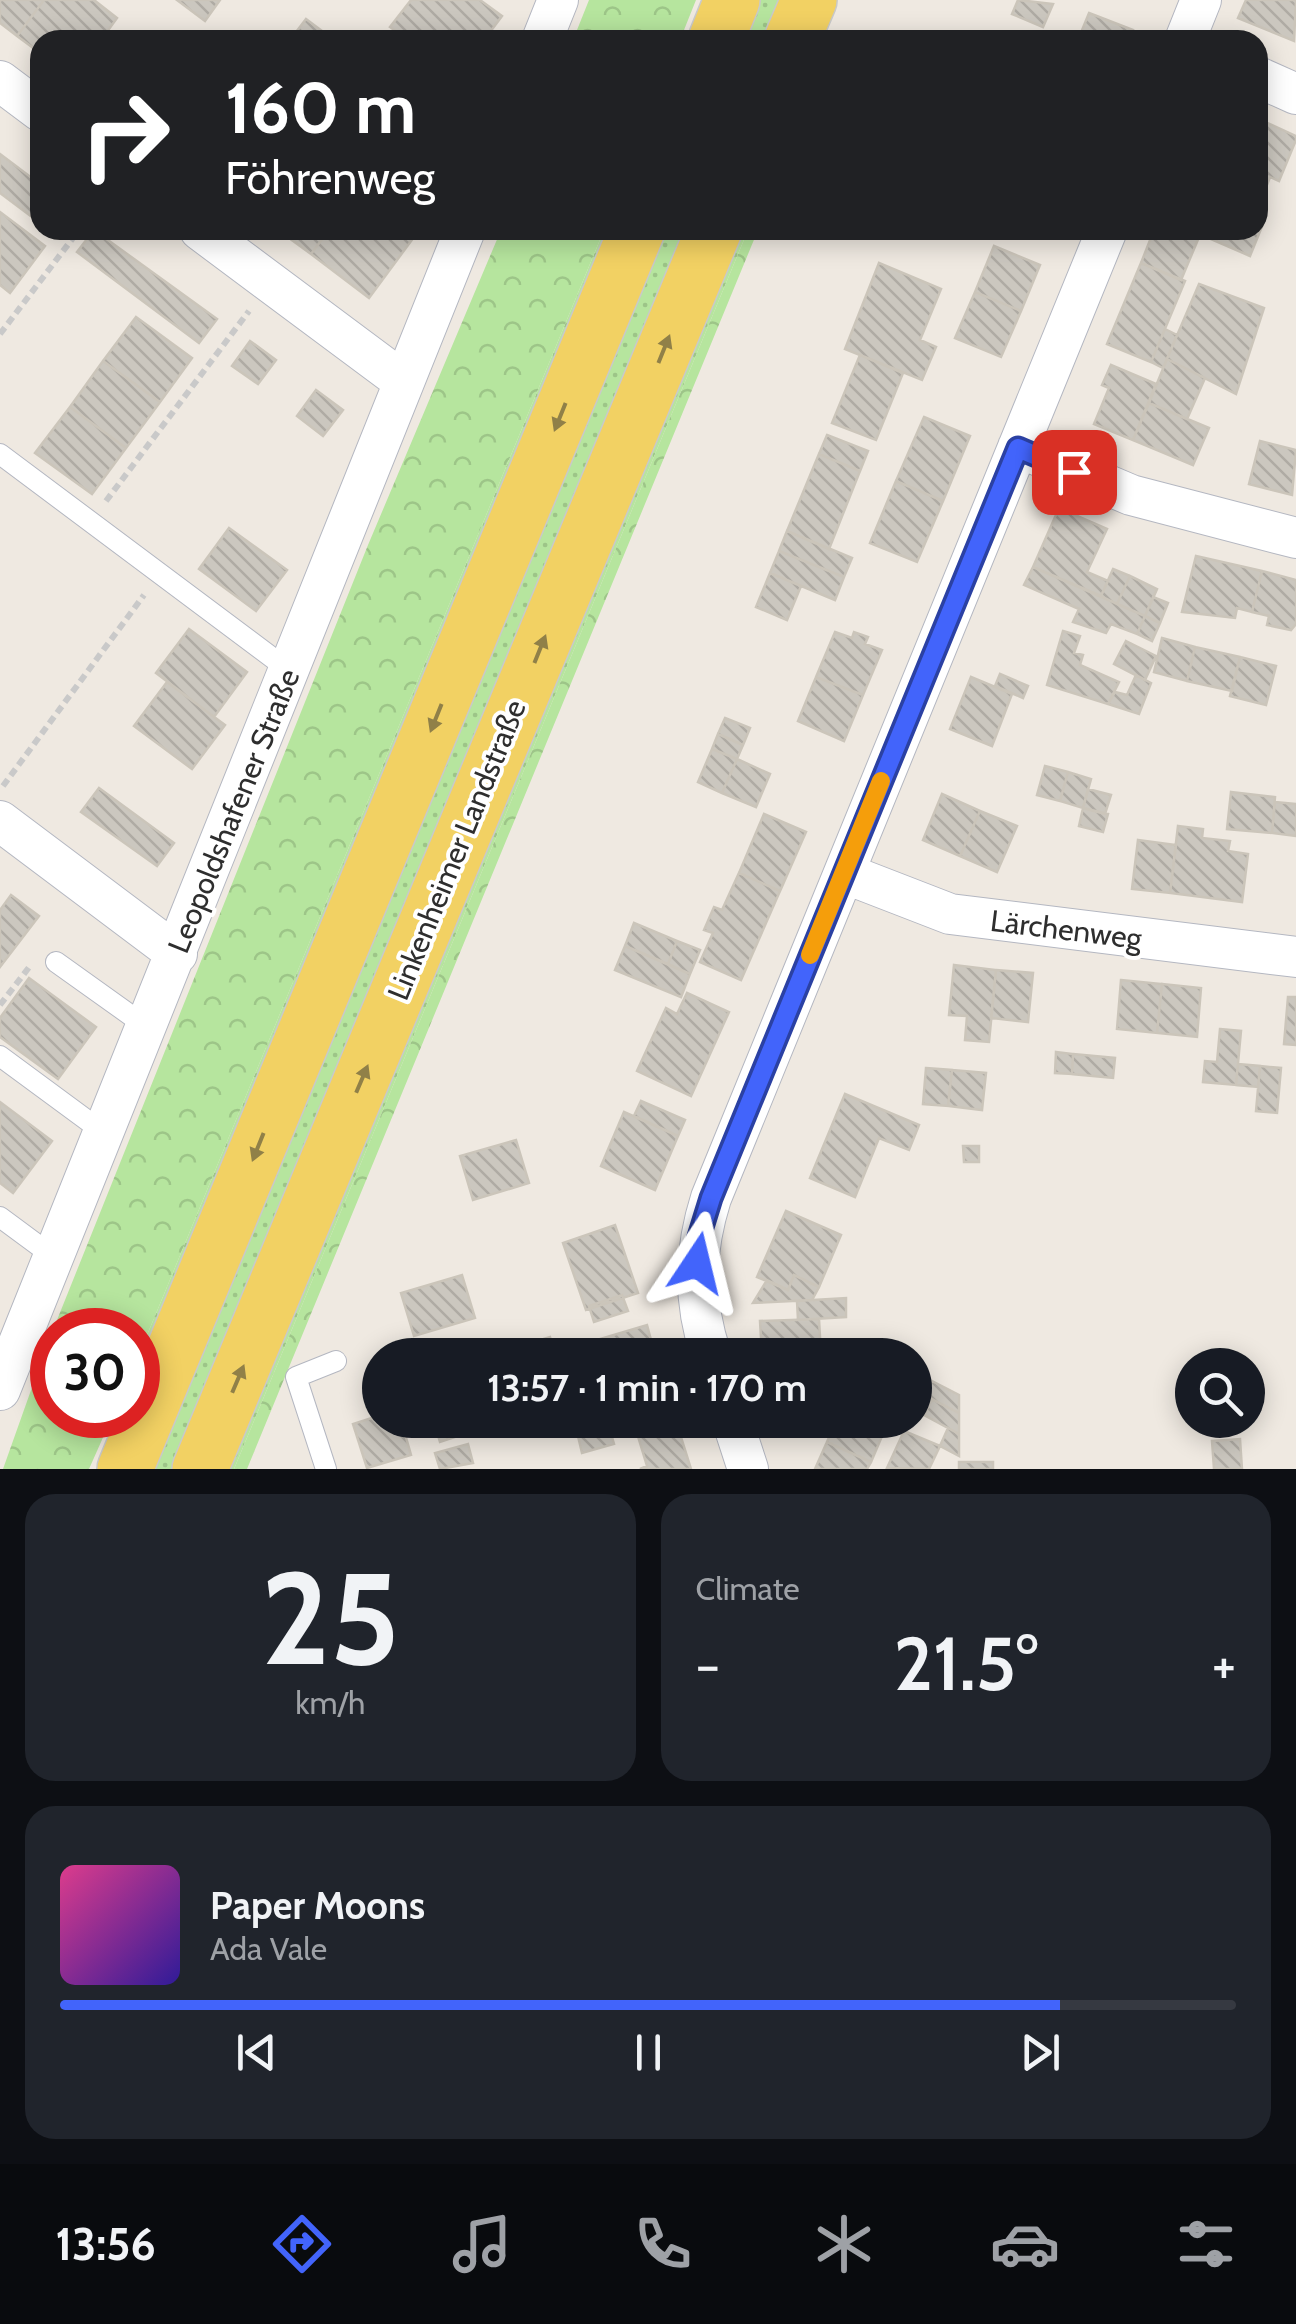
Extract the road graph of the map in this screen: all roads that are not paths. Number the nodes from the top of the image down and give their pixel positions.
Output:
1 (558, 0) edge
2 (732, 0) edge
3 (809, 0) edge
4 (1201, 0) edge
5 (546, 30) edge
6 (720, 30) edge
7 (796, 30) edge
8 (1188, 30) edge
9 (0, 81) edge
10 (1268, 81) edge
11 (1296, 94) edge
12 (30, 104) edge
13 (214, 240) edge
14 (461, 240) edge
15 (634, 240) edge
16 (710, 240) edge
17 (1103, 240) edge
18 (404, 382) junction
19 (1018, 448) junction
20 (0, 454) edge
21 (1296, 538) edge
22 (290, 672) junction
23 (0, 820) edge
24 (844, 872) junction
25 (177, 954) junction
26 (1296, 957) edge
27 (56, 962) dead end
28 (147, 1027) junction
29 (0, 1056) edge
30 (104, 1132) junction
31 (0, 1217) edge
32 (54, 1257) junction
33 (707, 1338) edge
34 (336, 1361) dead end
35 (0, 1390) edge
36 (738, 1438) edge
37 (125, 1469) edge
38 (200, 1469) edge
39 (326, 1469) edge
40 (748, 1469) edge

1 - 5 street
2 - 6 main road
3 - 7 main road
4 - 8 street
9 - 12 street
10 - 11 street
13 - 18 street
14 - 18 street, Leopoldshafener Straße
15 -> 37 main road
38 -> 16 main road, Linkenheimer Landstraße
17 - 19 street
18 - 22 street, Leopoldshafener Straße
19 - 21 street
19 - 24 street
20 - 22 lane
22 - 25 street, Leopoldshafener Straße
23 - 25 street
24 - 26 street, Lärchenweg
24 - 33 street
25 - 28 street, Leopoldshafener Straße
27 - 28 lane
28 - 30 street, Leopoldshafener Straße
29 - 30 lane
30 - 32 street, Leopoldshafener Straße
31 - 32 lane
32 - 35 street, Leopoldshafener Straße
34 - 39 lane
36 - 40 street

